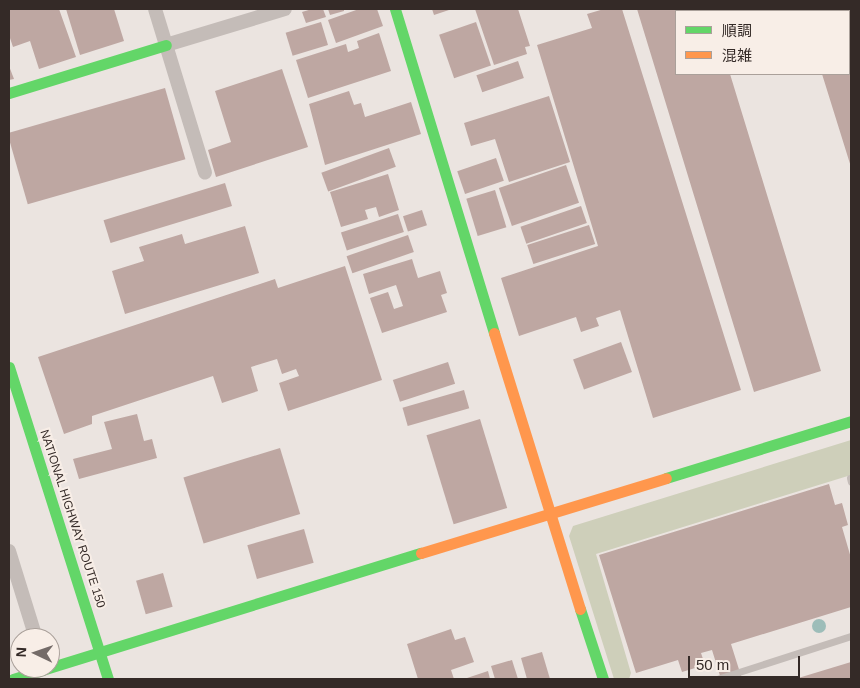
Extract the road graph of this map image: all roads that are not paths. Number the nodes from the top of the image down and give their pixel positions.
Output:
1 (155, 9) edge
2 (285, 9) edge
3 (395, 9) edge
4 (166, 44) junction
5 (9, 93) edge
6 (205, 174) dead end
7 (9, 367) edge
8 (851, 421) edge
9 (549, 514) junction
10 (9, 551) edge
11 (33, 628) edge
12 (851, 636) edge
13 (100, 653) junction
14 (60, 667) edge
15 (108, 679) edge
16 (603, 679) edge
17 (717, 679) edge

1 - 4 street
2 - 4 street
3 - 9 main road
4 - 5 main road
4 - 6 street
7 - 13 main road, NATIONAL HIGHWAY ROUTE 150
8 - 9 main road
9 - 13 main road
9 - 16 main road
10 - 11 street
12 - 17 lane
13 - 14 main road
13 - 15 main road, NATIONAL HIGHWAY ROUTE 150

